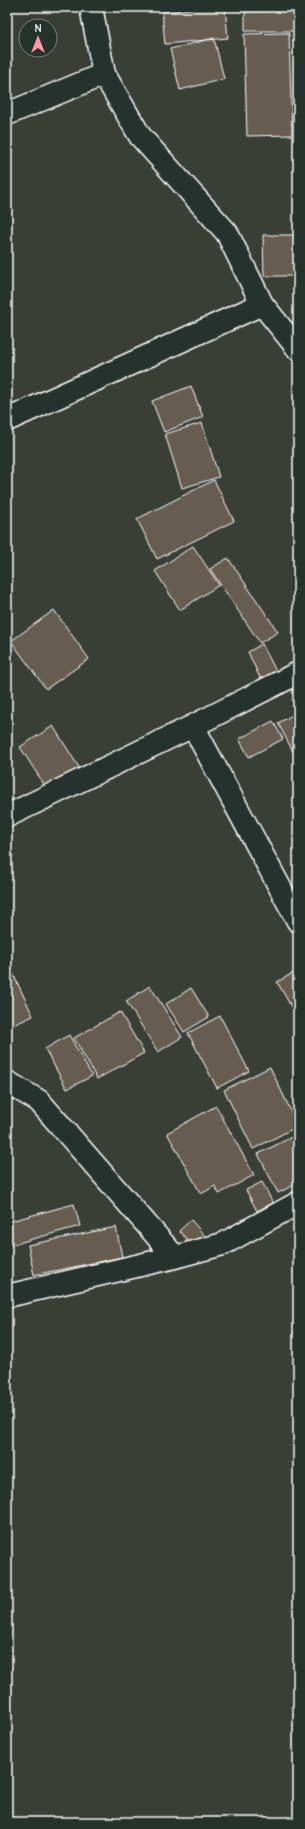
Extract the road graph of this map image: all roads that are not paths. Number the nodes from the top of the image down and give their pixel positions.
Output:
1 (91, 7) edge
2 (104, 74) junction
3 (7, 114) edge
4 (262, 304) junction
5 (298, 349) edge
6 (7, 420) edge
7 (298, 673) edge
8 (193, 726) junction
9 (7, 816) edge
10 (298, 921) edge
11 (7, 1082) edge
12 (298, 1203) edge
13 (175, 1257) junction
14 (7, 1296) edge

1 - 2 street
2 - 3 street
2 - 4 street
4 - 5 street
4 - 6 street
7 - 8 street
8 - 9 street
8 - 10 street
11 - 13 street
12 - 13 street
13 - 14 street

